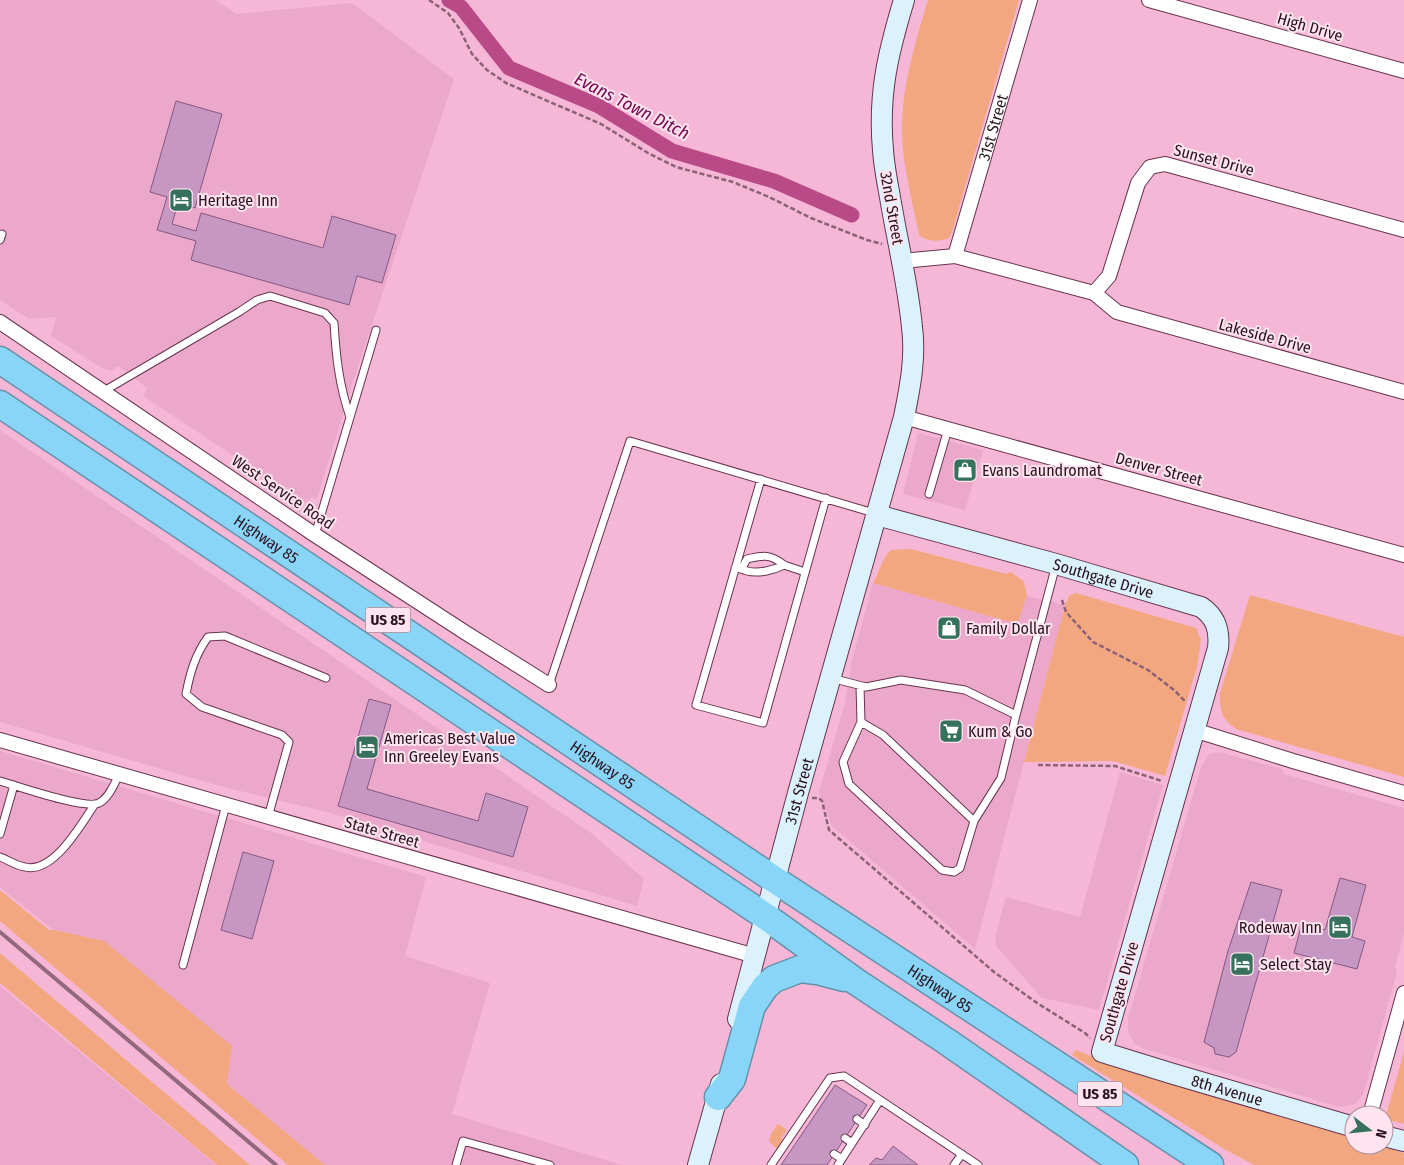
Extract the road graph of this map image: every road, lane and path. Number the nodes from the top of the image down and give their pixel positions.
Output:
1 (429, 0) edge
2 (904, 0) edge
3 (1030, 0) edge
4 (1158, 1) edge
5 (1404, 71) edge
6 (1404, 230) edge
7 (900, 253) junction
8 (955, 256) junction
9 (1094, 293) junction
10 (0, 322) edge
11 (376, 330) dead end
12 (0, 360) edge
13 (102, 392) junction
14 (1404, 392) edge
15 (0, 404) edge
16 (350, 417) junction
17 (904, 417) junction
18 (948, 429) junction
19 (761, 479) junction
20 (929, 494) dead end
21 (826, 498) junction
22 (877, 514) junction
23 (315, 535) junction
24 (1404, 555) edge
25 (1056, 564) junction
26 (784, 565) junction
27 (739, 568) junction
28 (805, 572) junction
29 (1062, 600) dead end
30 (326, 678) dead end
31 (831, 678) junction
32 (549, 685) joint
33 (860, 686) junction
34 (1190, 706) dead end
35 (1016, 715) junction
36 (861, 722) junction
37 (1194, 730) junction
38 (0, 740) edge
39 (1038, 765) dead end
40 (119, 774) junction
41 (0, 781) edge
42 (14, 786) junction
43 (1178, 786) junction
44 (1404, 792) edge
45 (808, 797) dead end
46 (95, 804) junction
47 (226, 806) junction
48 (268, 818) junction
49 (974, 821) junction
50 (0, 834) edge
51 (0, 857) edge
52 (775, 880) junction
53 (765, 916) junction
54 (755, 956) junction
55 (184, 965) dead end
56 (855, 981) junction
57 (1404, 993) edge
58 (1102, 1052) junction
59 (819, 1094) junction
60 (718, 1097) junction
61 (826, 1099) dead end
62 (880, 1100) junction
63 (1373, 1105) edge
64 (807, 1112) junction
65 (814, 1117) dead end
66 (857, 1119) dead end
67 (1344, 1124) edge
68 (865, 1125) junction
69 (795, 1129) junction
70 (802, 1134) dead end
71 (845, 1138) dead end
72 (852, 1143) junction
73 (783, 1146) junction
74 (791, 1151) dead end
75 (834, 1154) dead end
76 (962, 1154) junction
77 (840, 1162) edge
78 (701, 1163) edge
79 (456, 1165) edge
80 (550, 1165) edge
81 (771, 1165) edge
82 (954, 1165) edge
83 (978, 1165) edge
84 (1125, 1165) edge
85 (1210, 1165) edge

1 - 7 path
2 - 7 street, 32nd Street
3 - 8 street, 31st Street
4 - 5 street, High Drive
6 - 9 street, Sunset Drive
7 - 8 street
7 - 17 street, 32nd Street
8 - 9 street
9 - 14 street, Lakeside Drive
10 - 13 street, West Service Road
11 - 16 lane
12 - 52 highway, Highway 85 / US 85
13 - 16 lane
13 - 23 street, West Service Road
15 - 53 highway, US 85
16 - 23 lane
17 - 18 street, Denver Street
17 - 22 street, 31st Street
18 - 20 lane
18 - 24 street, Denver Street
19 - 21 lane
19 - 27 lane
19 - 32 lane
21 - 22 lane
21 - 28 lane
22 - 25 street, Southgate Drive
22 - 31 street, 31st Street
23 - 32 street, West Service Road
25 - 35 lane
25 - 37 street, Southgate Drive
26 - 27 lane
26 - 27 lane
26 - 28 lane
27 - 28 lane
29 - 34 path
30 - 48 lane
31 - 33 lane
31 - 52 street, 31st Street
33 - 35 lane
33 - 36 lane
35 - 49 lane
36 - 49 lane
36 - 49 lane
37 - 43 street, Southgate Drive
37 - 44 street
38 - 40 street, State Street
39 - 43 path
40 - 46 lane
40 - 47 street, State Street
41 - 42 lane
42 - 46 lane
42 - 50 lane
43 - 58 street, Southgate Drive
45 - 58 path
46 - 51 lane
47 - 48 street, State Street
47 - 55 lane
48 - 54 street, State Street
52 - 53 street, 31st Street
52 - 85 highway, Highway 85 / US 85
53 - 54 street, 31st Street
53 - 56 highway, US 85
54 - 60 street, 31st Street
56 - 60 highway
56 - 84 highway, US 85
57 - 63 street
58 - 67 street, 8th Avenue
59 - 61 lane
59 - 62 lane
59 - 64 lane
60 - 78 street, 31st Street
62 - 68 lane
62 - 76 lane
64 - 65 lane
64 - 69 lane
66 - 68 lane
68 - 72 lane
69 - 70 lane
69 - 73 lane
71 - 72 lane
72 - 77 lane
73 - 74 lane
73 - 81 lane
75 - 77 lane
76 - 82 lane
76 - 83 lane
79 - 80 lane

